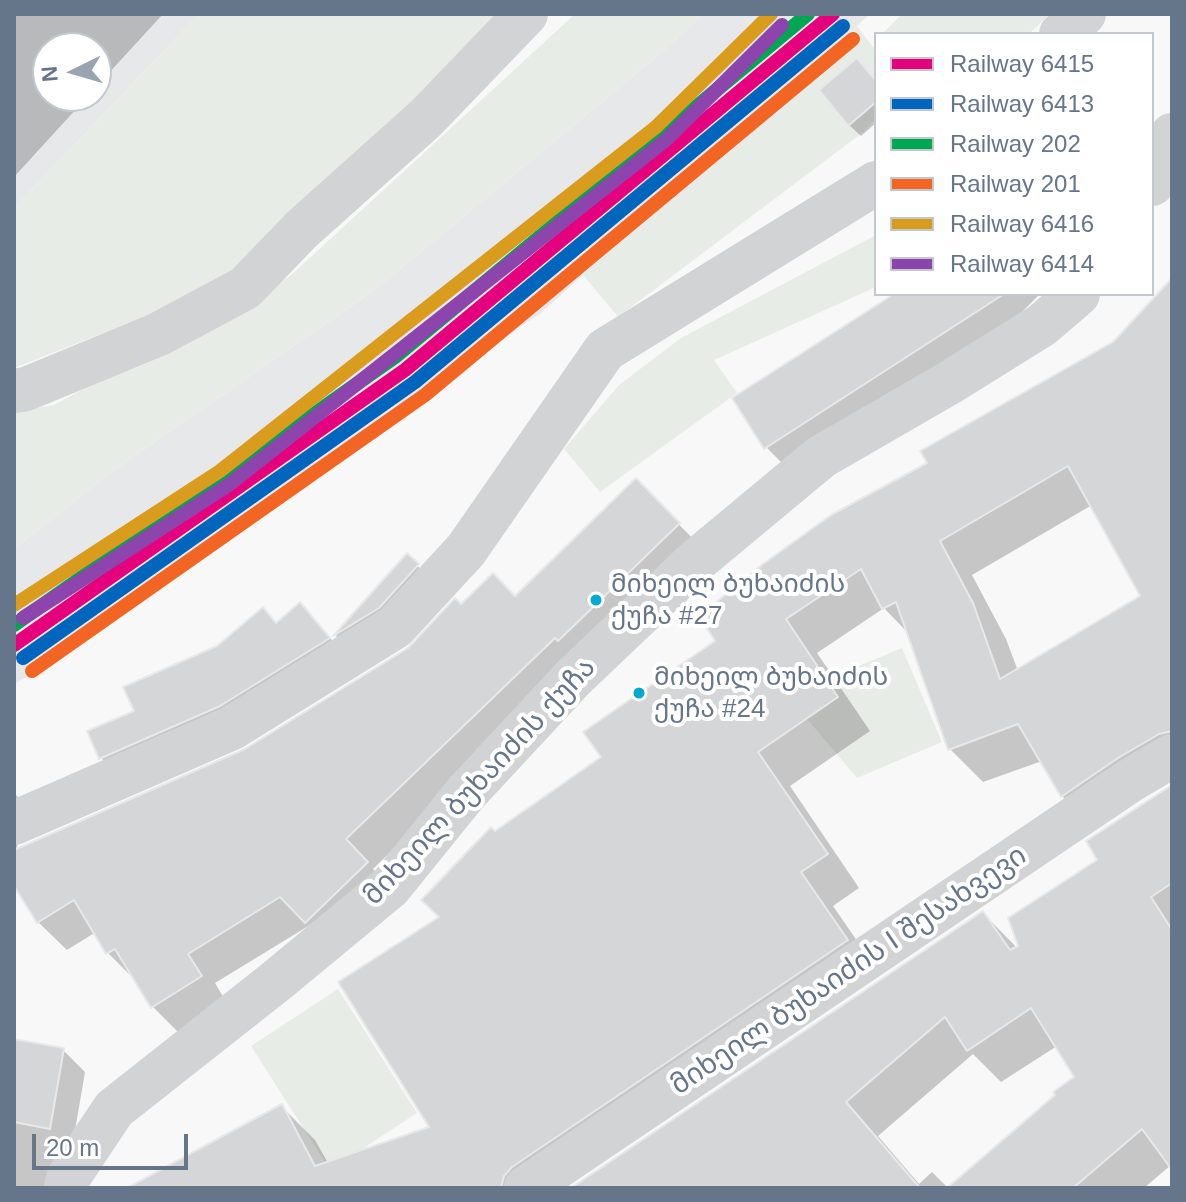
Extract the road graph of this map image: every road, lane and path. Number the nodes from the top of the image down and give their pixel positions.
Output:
1 (526, 14) edge
2 (1084, 14) edge
3 (1063, 32) edge
4 (1172, 135) edge
5 (1154, 181) edge
6 (874, 184) edge
7 (1076, 296) edge
8 (14, 391) edge
9 (1172, 756) edge
10 (14, 823) edge
11 (66, 1188) edge
12 (526, 1188) edge

1 - 8 street
2 - 3 street
4 - 5 street
6 - 10 street
7 - 11 street, მიხეილ ბუხაიძის ქუჩა
9 - 12 street, მიხეილ ბუხაიძის I შესახვევი

